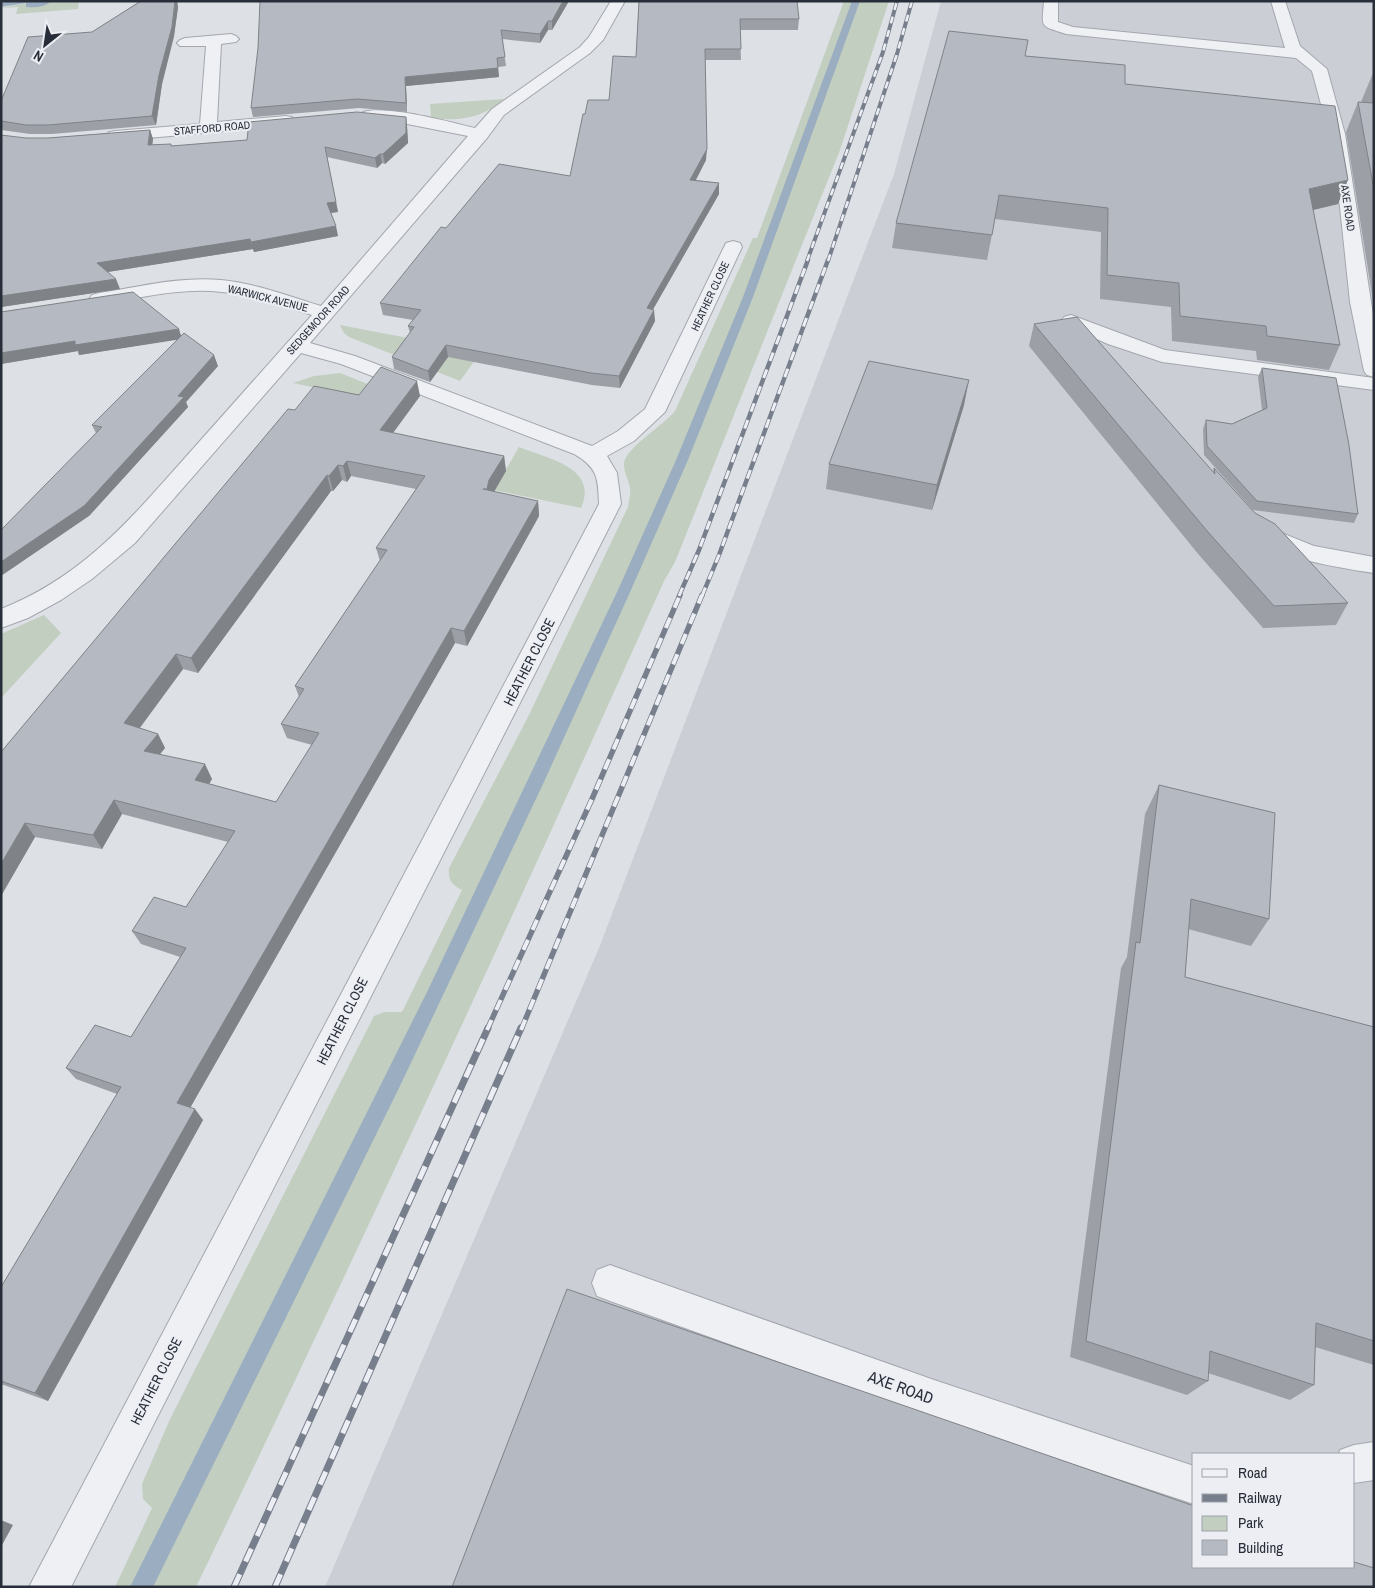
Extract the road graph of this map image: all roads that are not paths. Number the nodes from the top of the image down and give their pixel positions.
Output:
1 (618, 1) edge
2 (1051, 1) edge
3 (1278, 1) edge
4 (231, 39) dead end
5 (214, 41) junction
6 (185, 43) dead end
7 (1300, 54) junction
8 (350, 116) edge
9 (302, 120) edge
10 (208, 128) junction
11 (480, 134) junction
12 (99, 137) edge
13 (733, 247) dead end
14 (85, 302) edge
15 (326, 313) junction
16 (296, 345) junction
17 (1104, 358) edge
18 (1374, 371) edge
19 (1374, 384) edge
20 (593, 455) junction
21 (1247, 521) edge
22 (1374, 565) edge
23 (1, 620) edge
24 (610, 1283) dead end
25 (1374, 1461) edge
26 (1355, 1464) edge
27 (1192, 1484) edge
28 (49, 1587) edge

1 - 11 street, SEDGEMOOR ROAD
2 - 7 street
3 - 7 street, AXE ROAD
4 - 5 street
5 - 6 street
5 - 10 street
7 - 18 street, AXE ROAD
8 - 11 street
9 - 10 street, STAFFORD ROAD
10 - 12 street, STAFFORD ROAD
11 - 15 street, SEDGEMOOR ROAD
13 - 20 street, HEATHER CLOSE
14 - 15 street, WARWICK AVENUE
15 - 16 street, SEDGEMOOR ROAD
16 - 20 street, HEATHER CLOSE
16 - 23 street, SEDGEMOOR ROAD
17 - 19 street
20 - 28 street, HEATHER CLOSE
21 - 22 street
24 - 27 street, AXE ROAD
25 - 26 street

